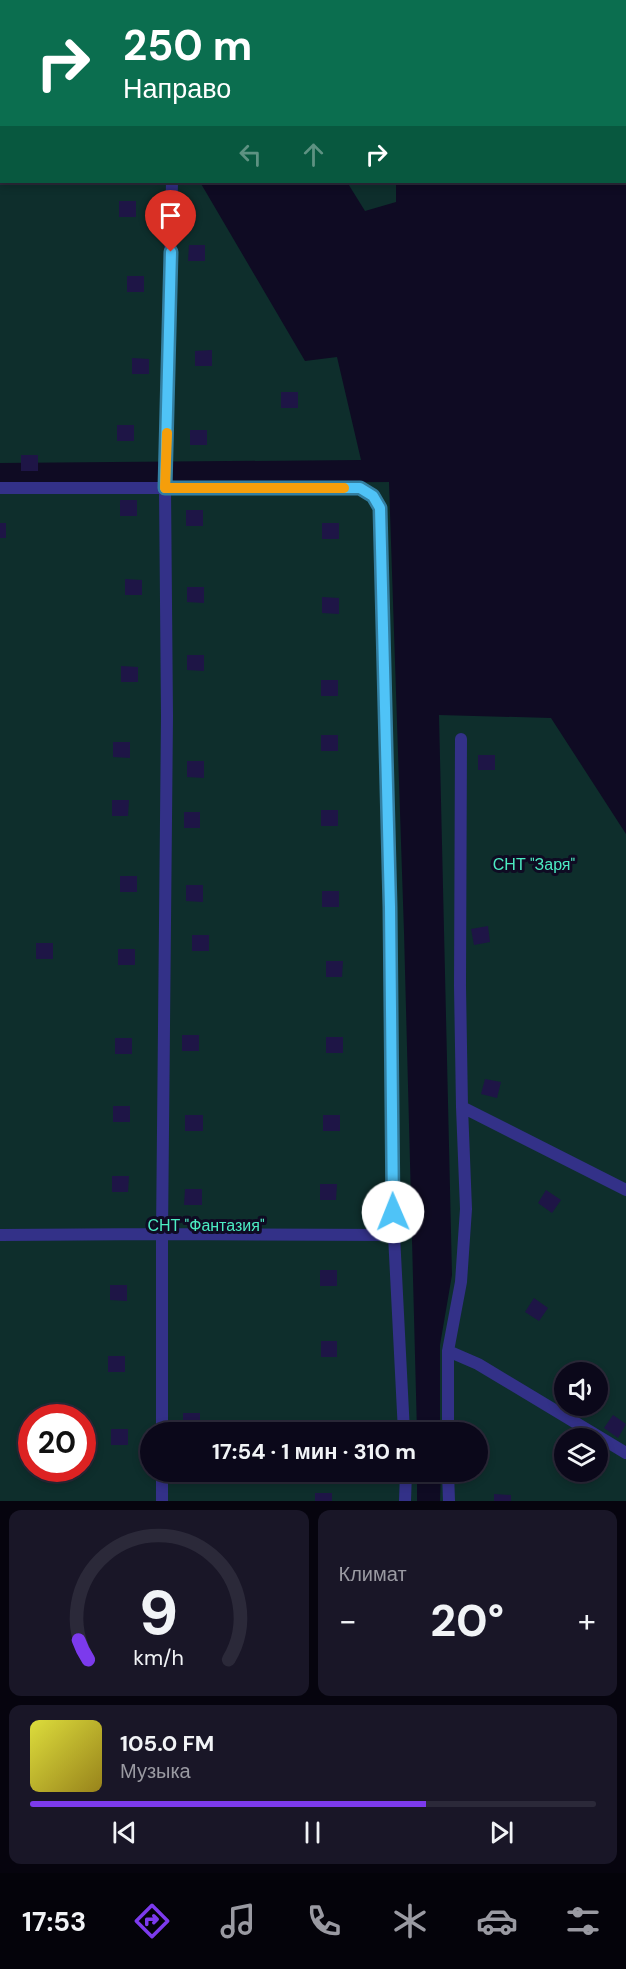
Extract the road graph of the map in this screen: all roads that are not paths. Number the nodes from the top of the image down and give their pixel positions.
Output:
1 (172, 183) edge
2 (0, 488) edge
3 (165, 488) junction
4 (461, 739) dead end
5 (462, 1107) junction
6 (626, 1190) edge
7 (162, 1234) junction
8 (0, 1235) edge
9 (394, 1235) junction
10 (448, 1351) junction
11 (162, 1422) edge
12 (403, 1422) edge
13 (448, 1422) edge
14 (626, 1453) edge
15 (162, 1482) edge
16 (406, 1482) edge
17 (448, 1482) edge
18 (162, 1501) edge
19 (405, 1501) edge
20 (449, 1501) edge

1 - 3 lane
2 - 3 lane
3 - 7 lane
3 - 9 lane
4 - 5 lane
5 - 6 lane
5 - 10 lane
7 - 8 lane
7 - 9 lane
7 - 11 lane
9 - 12 lane
10 - 13 lane
10 - 14 lane
15 - 18 lane
16 - 19 lane
17 - 20 lane

